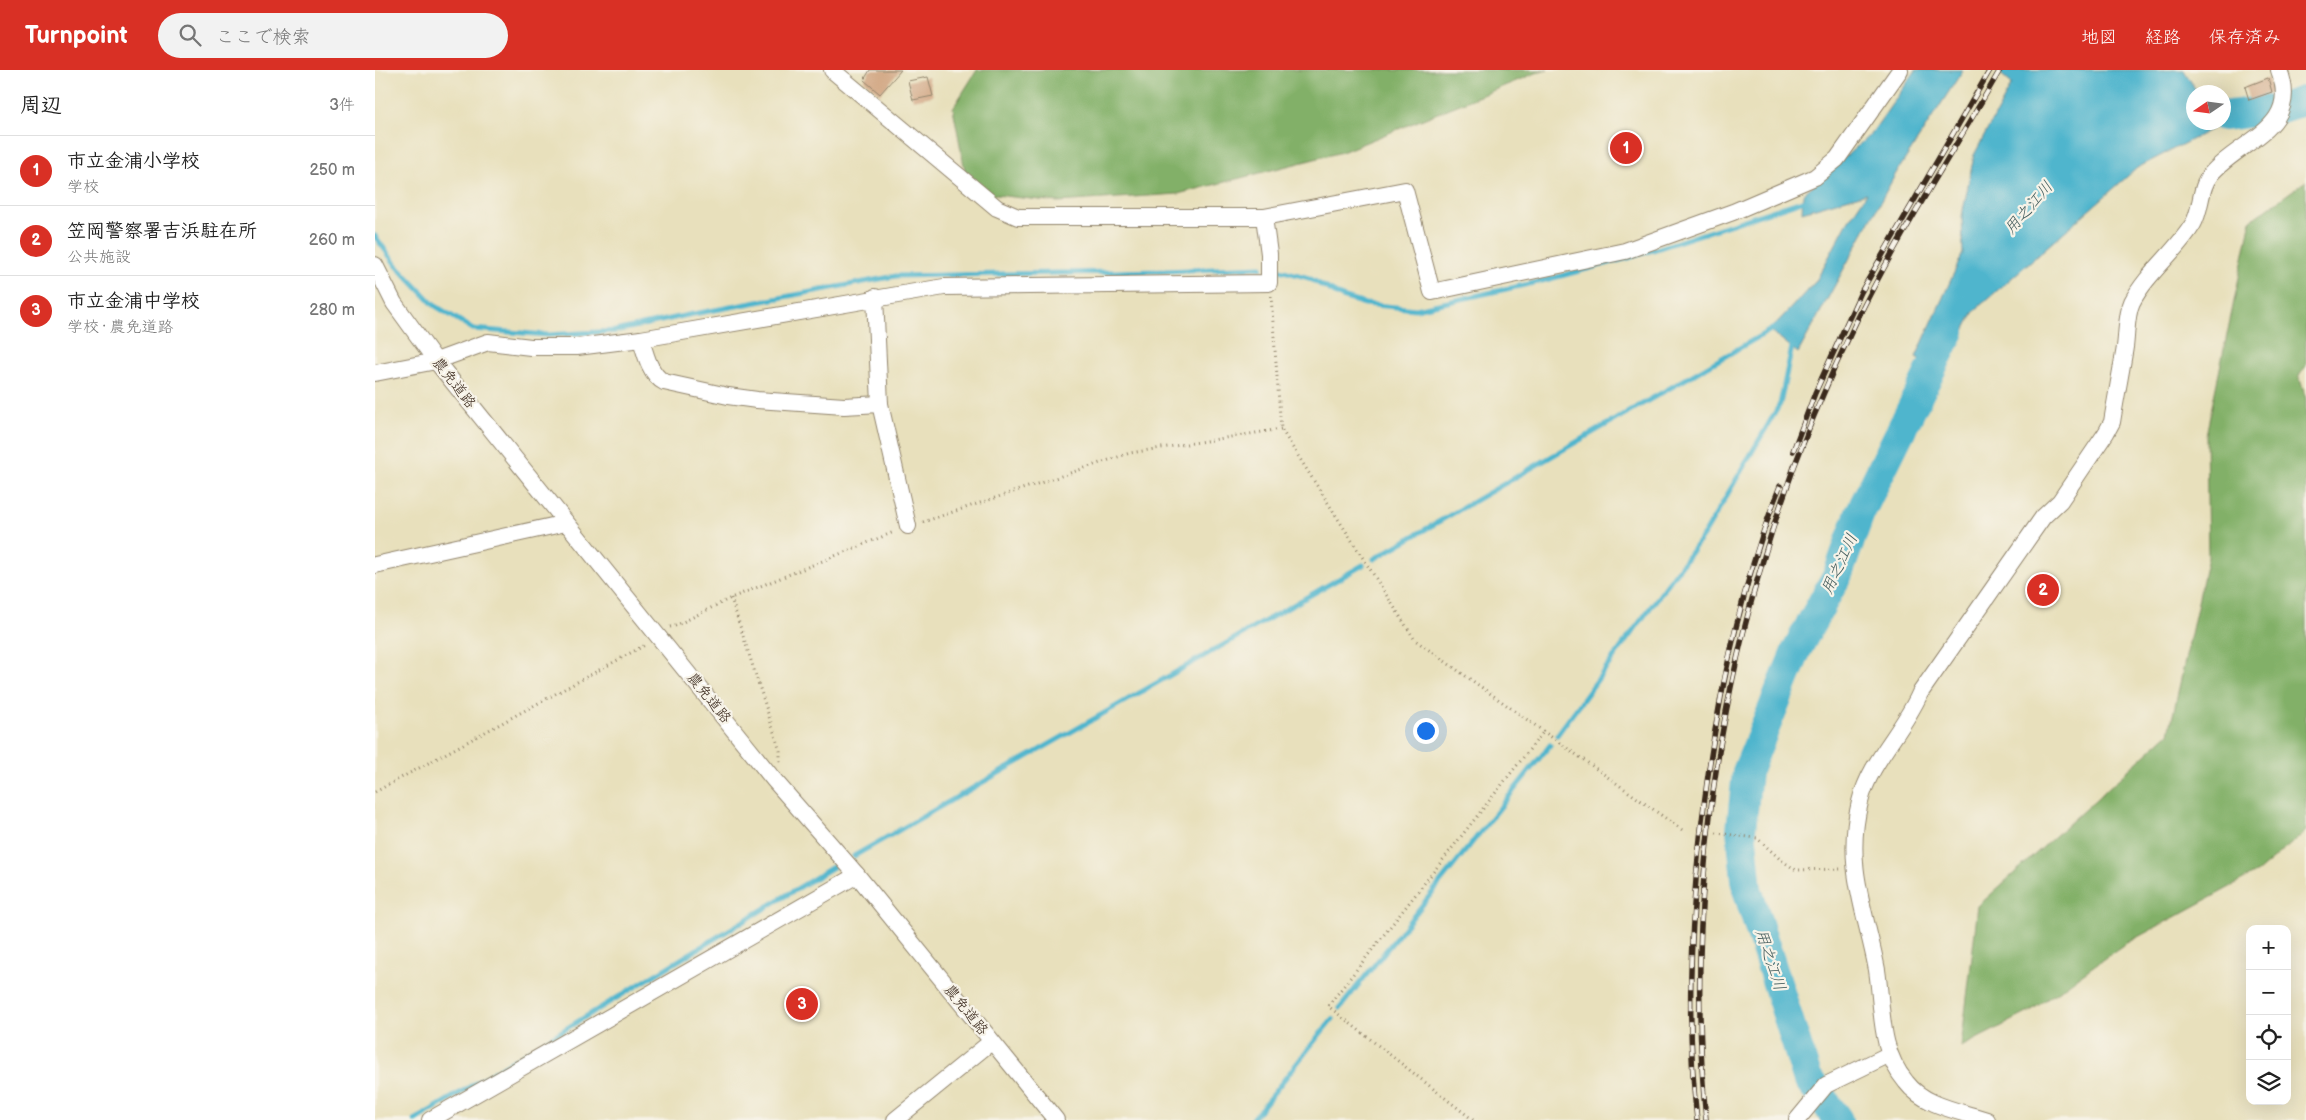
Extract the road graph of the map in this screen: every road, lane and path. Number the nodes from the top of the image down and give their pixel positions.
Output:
1 (832, 70) edge
2 (1900, 70) edge
3 (2279, 70) edge
4 (1264, 220) junction
5 (375, 265) edge
6 (1269, 280) junction
7 (875, 298) junction
8 (641, 339) junction
9 (436, 361) junction
10 (375, 373) edge
11 (879, 404) junction
12 (1281, 429) junction
13 (566, 523) junction
14 (908, 526) junction
15 (375, 565) edge
16 (731, 598) junction
17 (657, 633) junction
18 (1544, 731) junction
19 (774, 780) junction
20 (375, 792) edge
21 (1685, 832) dead end
22 (1716, 833) dead end
23 (1855, 869) junction
24 (857, 875) junction
25 (991, 1042) junction
26 (1888, 1055) junction
27 (430, 1120) edge
28 (895, 1120) edge
29 (1056, 1120) edge
30 (1473, 1120) edge
31 (1797, 1120) edge
32 (1987, 1120) edge

1 - 4 street
2 - 4 street
3 - 23 street
4 - 6 street
5 - 9 street, 農免道路
6 - 7 street
6 - 12 path
7 - 8 street
7 - 11 street
8 - 9 street
8 - 11 street
9 - 10 street
9 - 13 street, 農免道路
11 - 14 street
12 - 14 path
12 - 18 path
13 - 15 street
13 - 17 street, 農免道路
14 - 16 path
16 - 17 path
16 - 19 path
17 - 19 street, 農免道路
17 - 20 path
18 - 21 path
18 - 30 path
19 - 24 street, 農免道路
22 - 23 path
23 - 26 street
24 - 25 street, 農免道路
24 - 27 street
25 - 28 street
25 - 29 street, 農免道路
26 - 31 street
26 - 32 street

